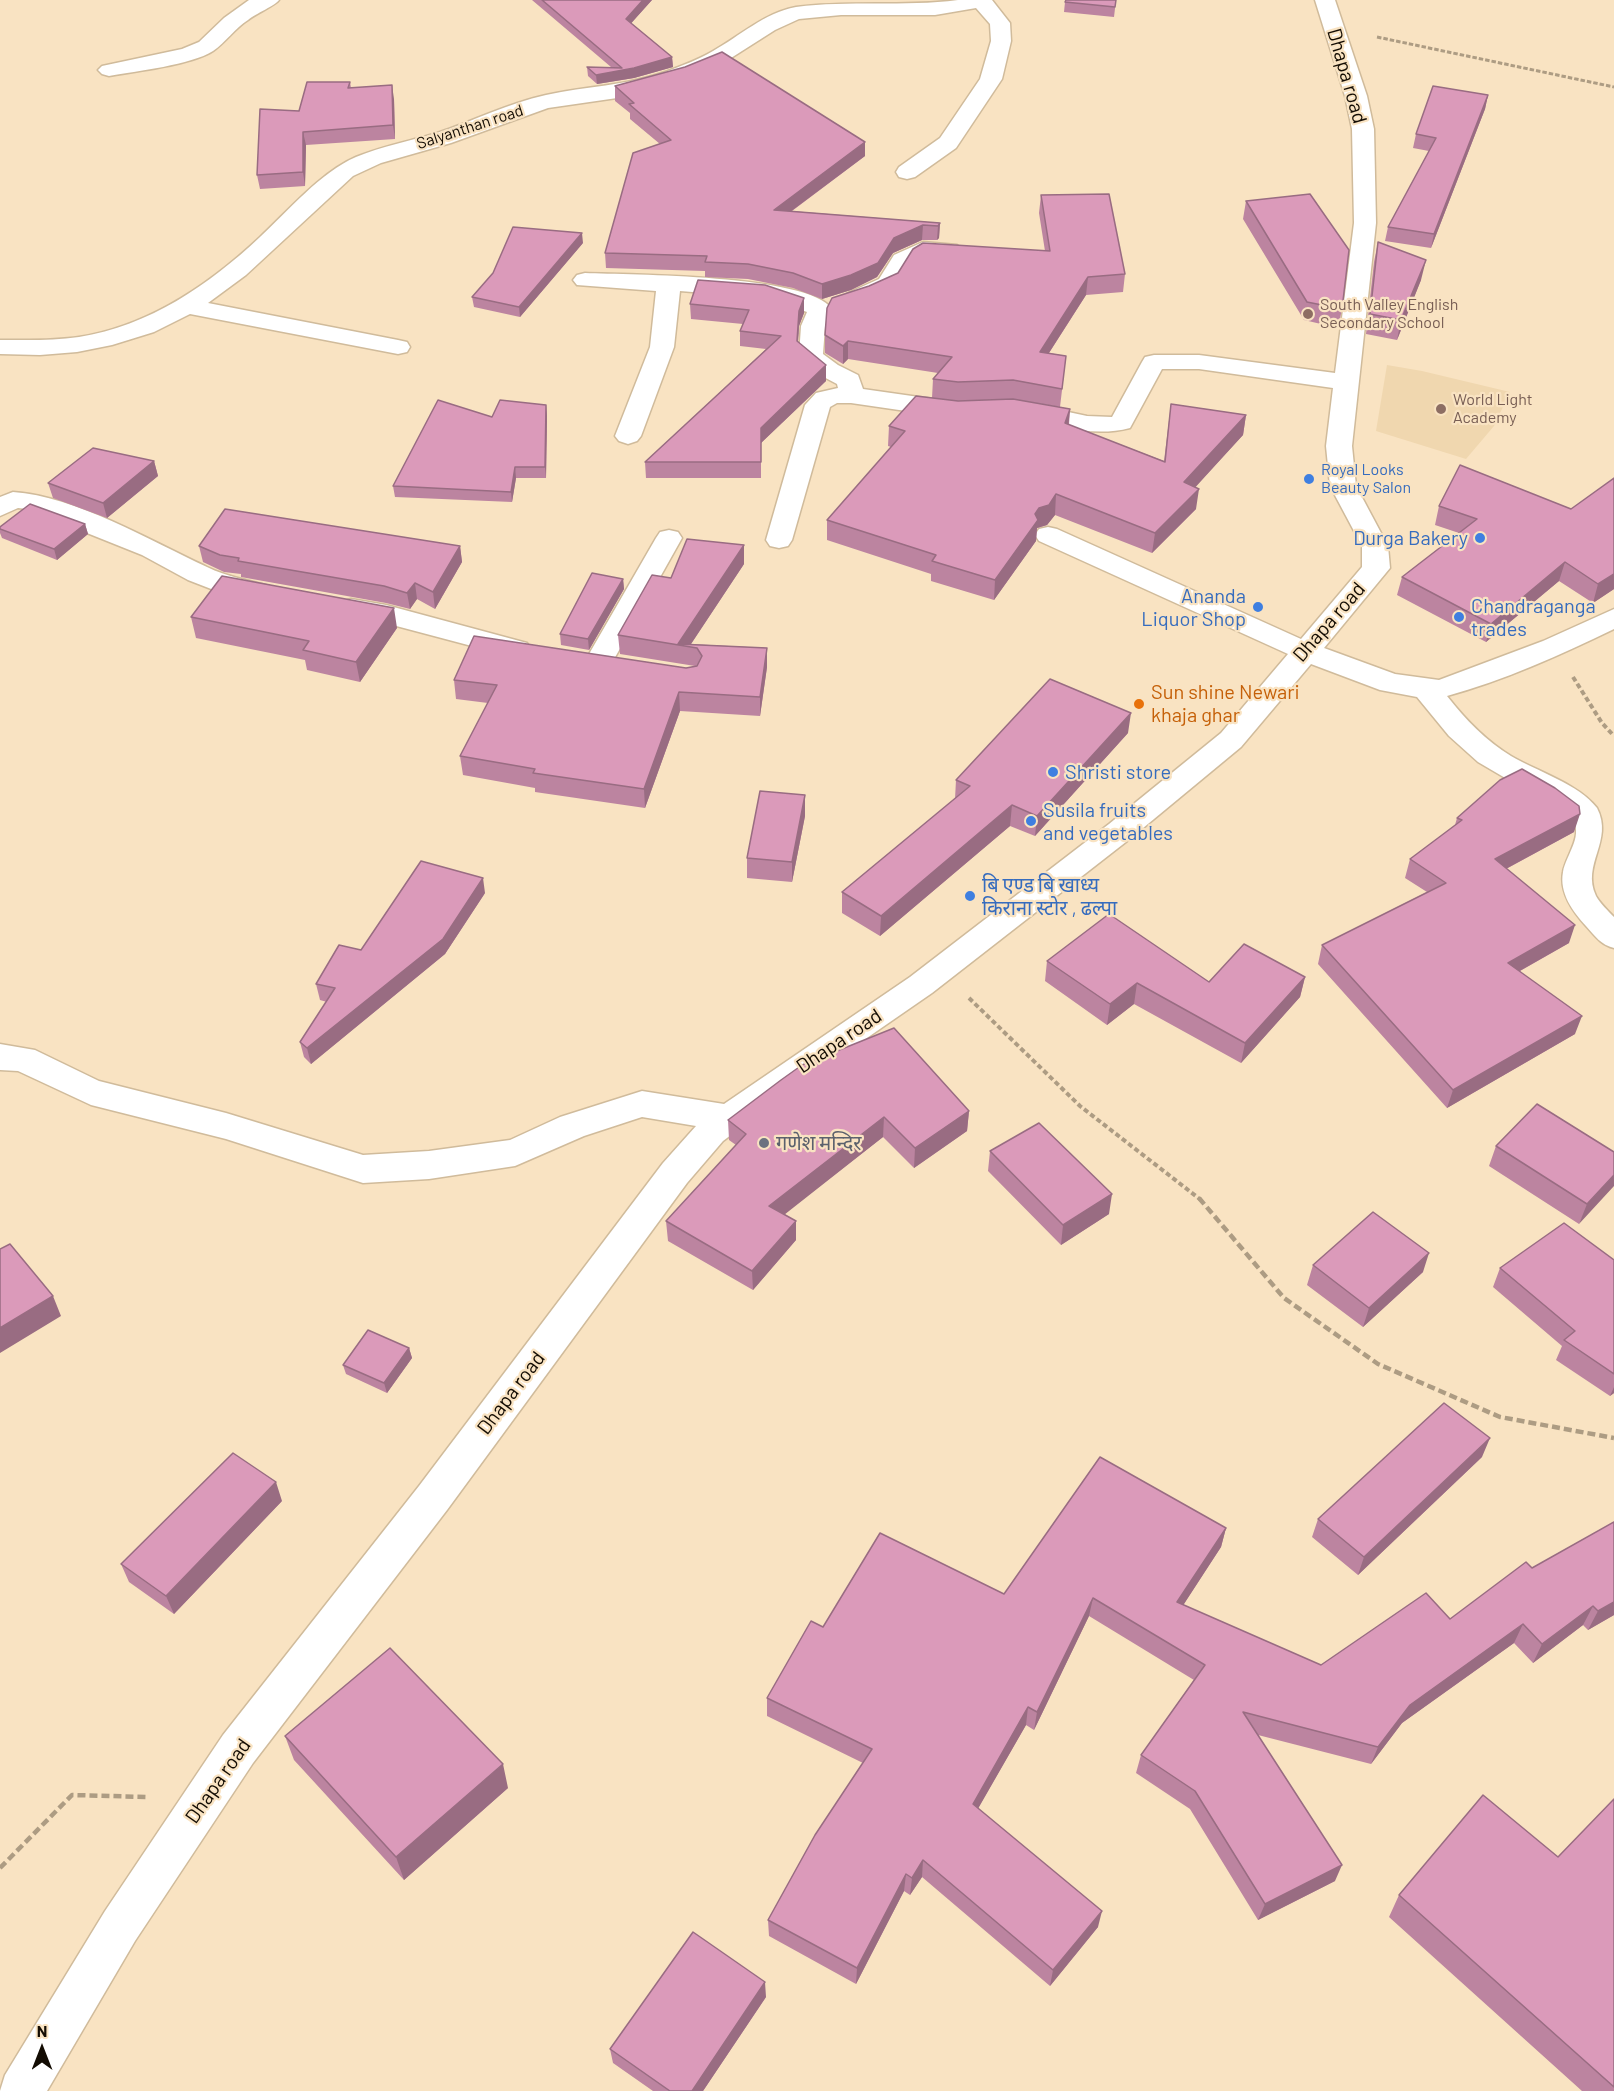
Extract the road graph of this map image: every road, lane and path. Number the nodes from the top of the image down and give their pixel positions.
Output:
1 (269, 0) edge
2 (982, 0) edge
3 (788, 7) edge
4 (1330, 15) edge
5 (109, 70) dead end
6 (1614, 87) edge
7 (907, 172) dead end
8 (976, 250) edge
9 (585, 280) dead end
10 (669, 284) junction
11 (187, 306) junction
12 (820, 309) junction
13 (0, 347) edge
14 (398, 347) dead end
15 (1345, 381) junction
16 (851, 395) junction
17 (1003, 408) edge
18 (977, 409) edge
19 (628, 436) dead end
20 (0, 508) edge
21 (1048, 535) dead end
22 (669, 538) dead end
23 (779, 540) dead end
24 (288, 597) edge
25 (322, 603) edge
26 (1614, 618) edge
27 (1553, 647) junction
28 (1304, 651) junction
29 (546, 653) edge
30 (599, 661) edge
31 (1426, 689) junction
32 (1614, 736) edge
33 (1614, 938) edge
34 (940, 970) junction
35 (0, 1057) edge
36 (729, 1118) junction
37 (1614, 1438) edge
38 (205, 1798) junction
39 (0, 1869) edge
40 (21, 2091) edge

1 - 5 street
2 - 3 street, Salyanthan road
2 - 7 street
3 - 11 street, Salyanthan road
4 - 6 path
4 - 15 street, Dhapa road
8 - 12 street
9 - 10 street
10 - 12 street
10 - 19 street
11 - 13 street, Salyanthan road
11 - 14 street
12 - 16 street
15 - 17 street
15 - 28 street, Dhapa road
16 - 18 street
16 - 23 street
20 - 24 street
21 - 28 street
22 - 30 street
25 - 29 street
26 - 27 street
27 - 31 street
27 - 32 path
28 - 31 street
28 - 34 street, Dhapa road
31 - 33 street
34 - 36 street, Dhapa road
34 - 37 path
35 - 36 street
36 - 38 street, Dhapa road
38 - 39 path
38 - 40 street, Dhapa road

